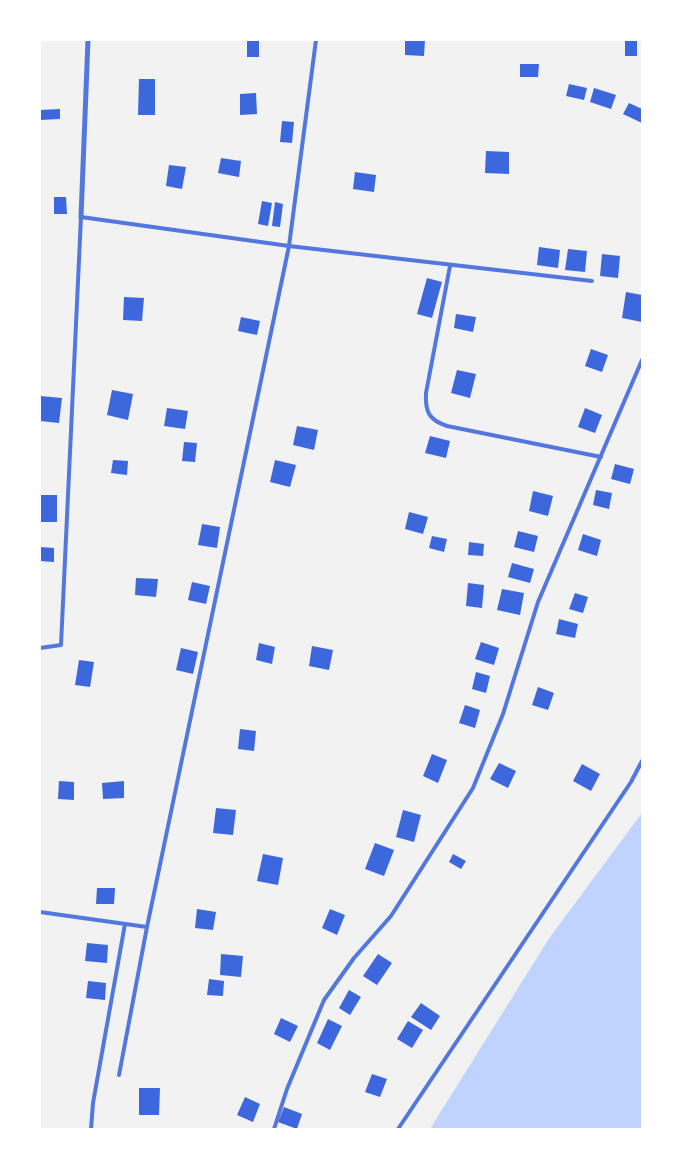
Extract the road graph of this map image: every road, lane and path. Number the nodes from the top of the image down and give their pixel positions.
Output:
1 (88, 40) edge
2 (316, 40) edge
3 (81, 217) junction
4 (289, 246) junction
5 (450, 266) junction
6 (592, 281) dead end
7 (642, 360) edge
8 (602, 457) junction
9 (40, 648) edge
10 (642, 761) edge
11 (40, 912) edge
12 (125, 924) junction
13 (148, 927) junction
14 (119, 1075) dead end
15 (91, 1129) edge
16 (274, 1129) edge
17 (398, 1129) edge

1 - 3 street
2 - 4 lane
3 - 4 lane
3 - 9 lane
4 - 5 lane
4 - 13 lane
5 - 6 lane
5 - 8 lane
7 - 8 lane
8 - 16 lane
10 - 17 lane
11 - 12 lane
12 - 13 lane
12 - 15 lane
13 - 14 lane

